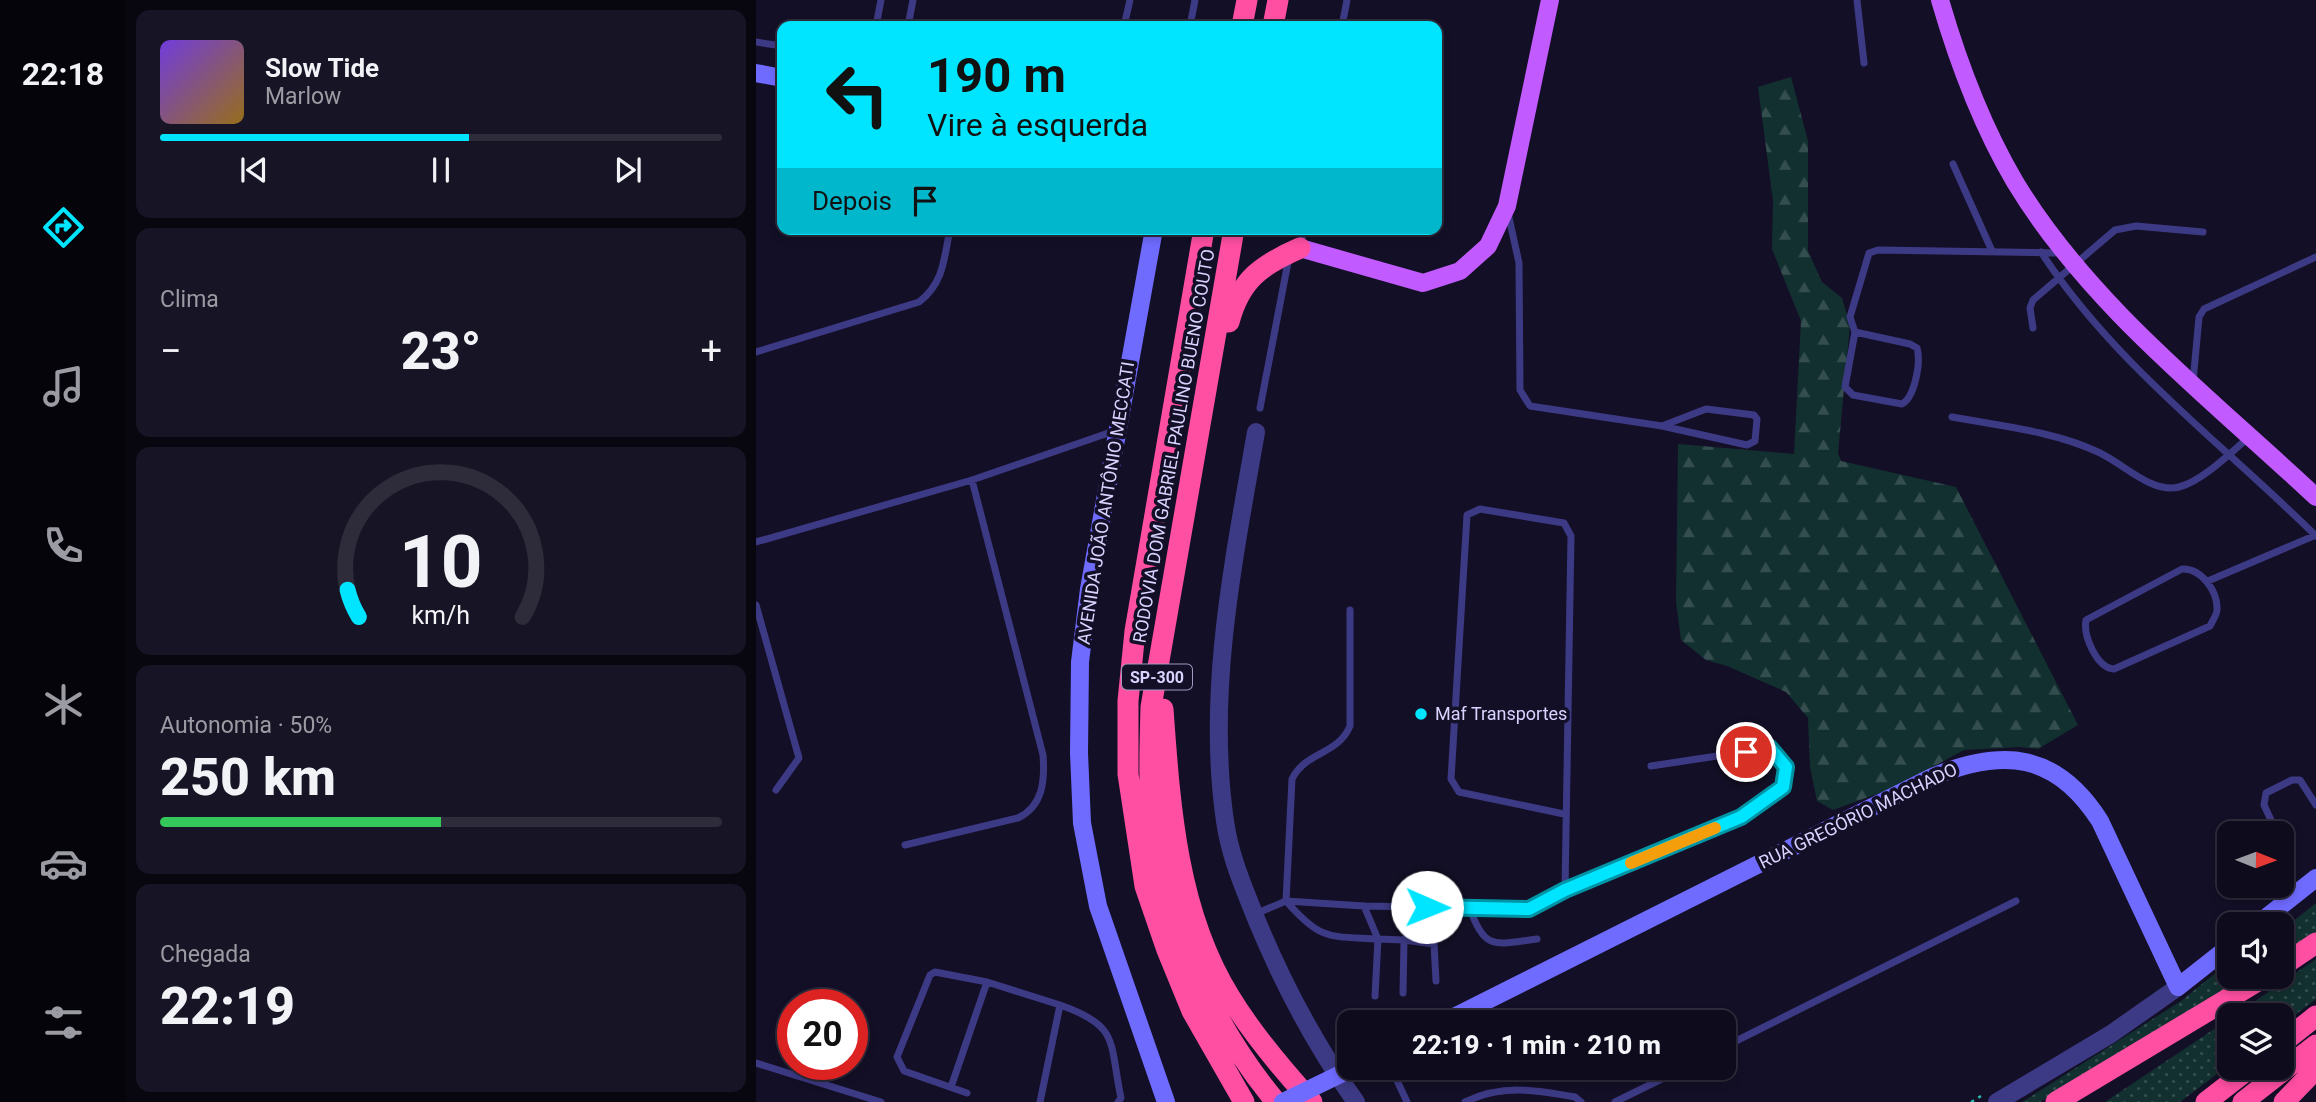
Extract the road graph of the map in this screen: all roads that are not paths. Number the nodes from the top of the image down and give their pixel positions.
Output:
1 (881, 0) edge
2 (913, 0) edge
3 (1130, 0) edge
4 (1195, 0) edge
5 (1247, 0) edge
6 (1278, 0) edge
7 (1348, 0) edge
8 (1550, 0) edge
9 (1857, 0) edge
10 (1940, 0) edge
11 (877, 21) edge
12 (909, 21) edge
13 (1125, 21) edge
14 (1191, 21) edge
15 (1243, 21) edge
16 (1274, 21) edge
17 (1343, 21) edge
18 (756, 42) edge
19 (777, 46) edge
20 (1864, 63) dead end
21 (756, 73) edge
22 (777, 77) edge
23 (1953, 164) dead end
24 (1507, 206) junction
25 (2203, 232) dead end
26 (949, 235) edge
27 (1153, 235) edge
28 (1203, 235) edge
29 (1233, 235) edge
30 (1298, 244) edge
31 (1992, 251) junction
32 (2041, 252) junction
33 (2316, 257) edge
34 (2072, 258) junction
35 (2058, 278) junction
36 (2033, 328) dead end
37 (1854, 332) junction
38 (756, 352) edge
39 (2193, 382) junction
40 (1260, 408) dead end
41 (1952, 417) dead end
42 (1662, 426) junction
43 (1117, 430) junction
44 (1197, 432) junction
45 (1256, 432) dead end
46 (2251, 436) junction
47 (2228, 455) junction
48 (972, 480) junction
49 (2316, 497) edge
50 (2316, 535) edge
51 (756, 542) edge
52 (2208, 581) junction
53 (756, 606) edge
54 (1350, 610) dead end
55 (1164, 642) junction
56 (1651, 766) dead end
57 (776, 790) dead end
58 (2316, 805) edge
59 (1564, 814) junction
60 (2272, 821) edge
61 (905, 845) dead end
62 (2316, 878) edge
63 (1565, 890) junction
64 (1286, 901) junction
65 (2016, 901) dead end
66 (1364, 906) junction
67 (1427, 907) junction
68 (1470, 908) junction
69 (2273, 912) edge
70 (1254, 914) junction
71 (1378, 939) junction
72 (1537, 939) dead end
73 (1404, 940) junction
74 (2316, 943) edge
75 (2217, 956) edge
76 (2294, 958) edge
77 (1436, 981) dead end
78 (987, 982) junction
79 (2178, 987) junction
80 (2247, 989) edge
81 (1403, 993) dead end
82 (1375, 996) dead end
83 (2229, 1001) junction
84 (1060, 1005) junction
85 (1468, 1010) edge
86 (2316, 1016) edge
87 (2294, 1033) edge
88 (1736, 1041) edge
89 (2316, 1045) edge
90 (756, 1063) edge
91 (2316, 1069) edge
92 (1337, 1076) edge
93 (1397, 1080) edge
94 (1660, 1080) edge
95 (2234, 1080) edge
96 (951, 1087) junction
97 (967, 1093) dead end
98 (881, 1102) edge
99 (1040, 1102) edge
100 (1118, 1102) edge
101 (1166, 1102) edge
102 (1244, 1102) edge
103 (1276, 1102) edge
104 (1283, 1102) edge
105 (1312, 1102) edge
106 (1356, 1102) edge
107 (1407, 1102) edge
108 (1465, 1102) edge
109 (1581, 1102) edge
110 (1615, 1102) edge
111 (1997, 1102) edge
112 (2056, 1102) edge
113 (2086, 1102) edge
114 (2206, 1102) edge
115 (2243, 1102) edge
116 (2284, 1102) edge

1 - 11 lane
2 - 12 lane
3 - 13 lane
4 - 14 lane
5 - 15 highway
6 - 16 highway
7 - 17 lane
8 - 24 main road
9 - 20 lane
10 - 34 main road
18 - 19 lane
21 - 22 main road
23 - 31 lane
24 - 30 main road
24 - 42 lane
25 - 34 lane
26 - 38 lane
27 - 43 main road, AVENIDA JOÃO ANTÔNIO MECCATI
28 - 102 highway, RODOVIA DOM GABRIEL PAULINO BUENO COUTO / SP-300
29 - 44 highway, RODOVIA DOM GABRIEL PAULINO BUENO COUTO / SP-300
30 - 40 lane
30 - 44 highway
31 - 32 lane
31 - 37 lane
32 - 34 lane
32 - 35 lane
33 - 39 lane
34 - 35 lane
34 - 39 main road
35 - 36 lane
35 - 47 lane
37 - 37 lane
39 - 46 main road
41 - 47 lane
42 - 42 lane
43 - 48 lane
43 - 101 main road, AVENIDA JOÃO ANTÔNIO MECCATI
44 - 55 highway, RODOVIA DOM GABRIEL PAULINO BUENO COUTO / SP-300
45 - 70 street
46 - 47 lane
46 - 49 main road
47 - 50 lane
48 - 51 lane
48 - 61 lane
50 - 52 lane
52 - 52 lane
53 - 57 lane
54 - 64 lane
55 - 103 highway, RODOVIA DOM GABRIEL PAULINO BUENO COUTO / SP-300
55 - 105 highway
56 - 63 lane
58 - 60 lane
59 - 59 lane
59 - 63 lane
62 - 69 main road
63 - 68 lane
64 - 66 lane
64 - 70 lane
64 - 71 lane
65 - 88 lane
66 - 67 lane
66 - 71 lane
67 - 68 lane
67 - 73 lane
68 - 72 lane
70 - 106 street
71 - 73 lane
71 - 82 lane
73 - 77 lane
73 - 81 lane
74 - 76 highway
75 - 79 main road
78 - 84 lane
78 - 96 lane
78 - 96 lane
79 - 85 main road, RUA GREGÓRIO MACHADO
79 - 111 street
80 - 83 highway
83 - 112 highway
83 - 113 highway
84 - 99 lane
84 - 100 lane
86 - 87 highway
89 - 115 highway
90 - 98 lane
91 - 116 highway
92 - 104 main road, bridge
93 - 107 lane
94 - 110 lane
95 - 114 highway
96 - 97 lane
108 - 109 lane

